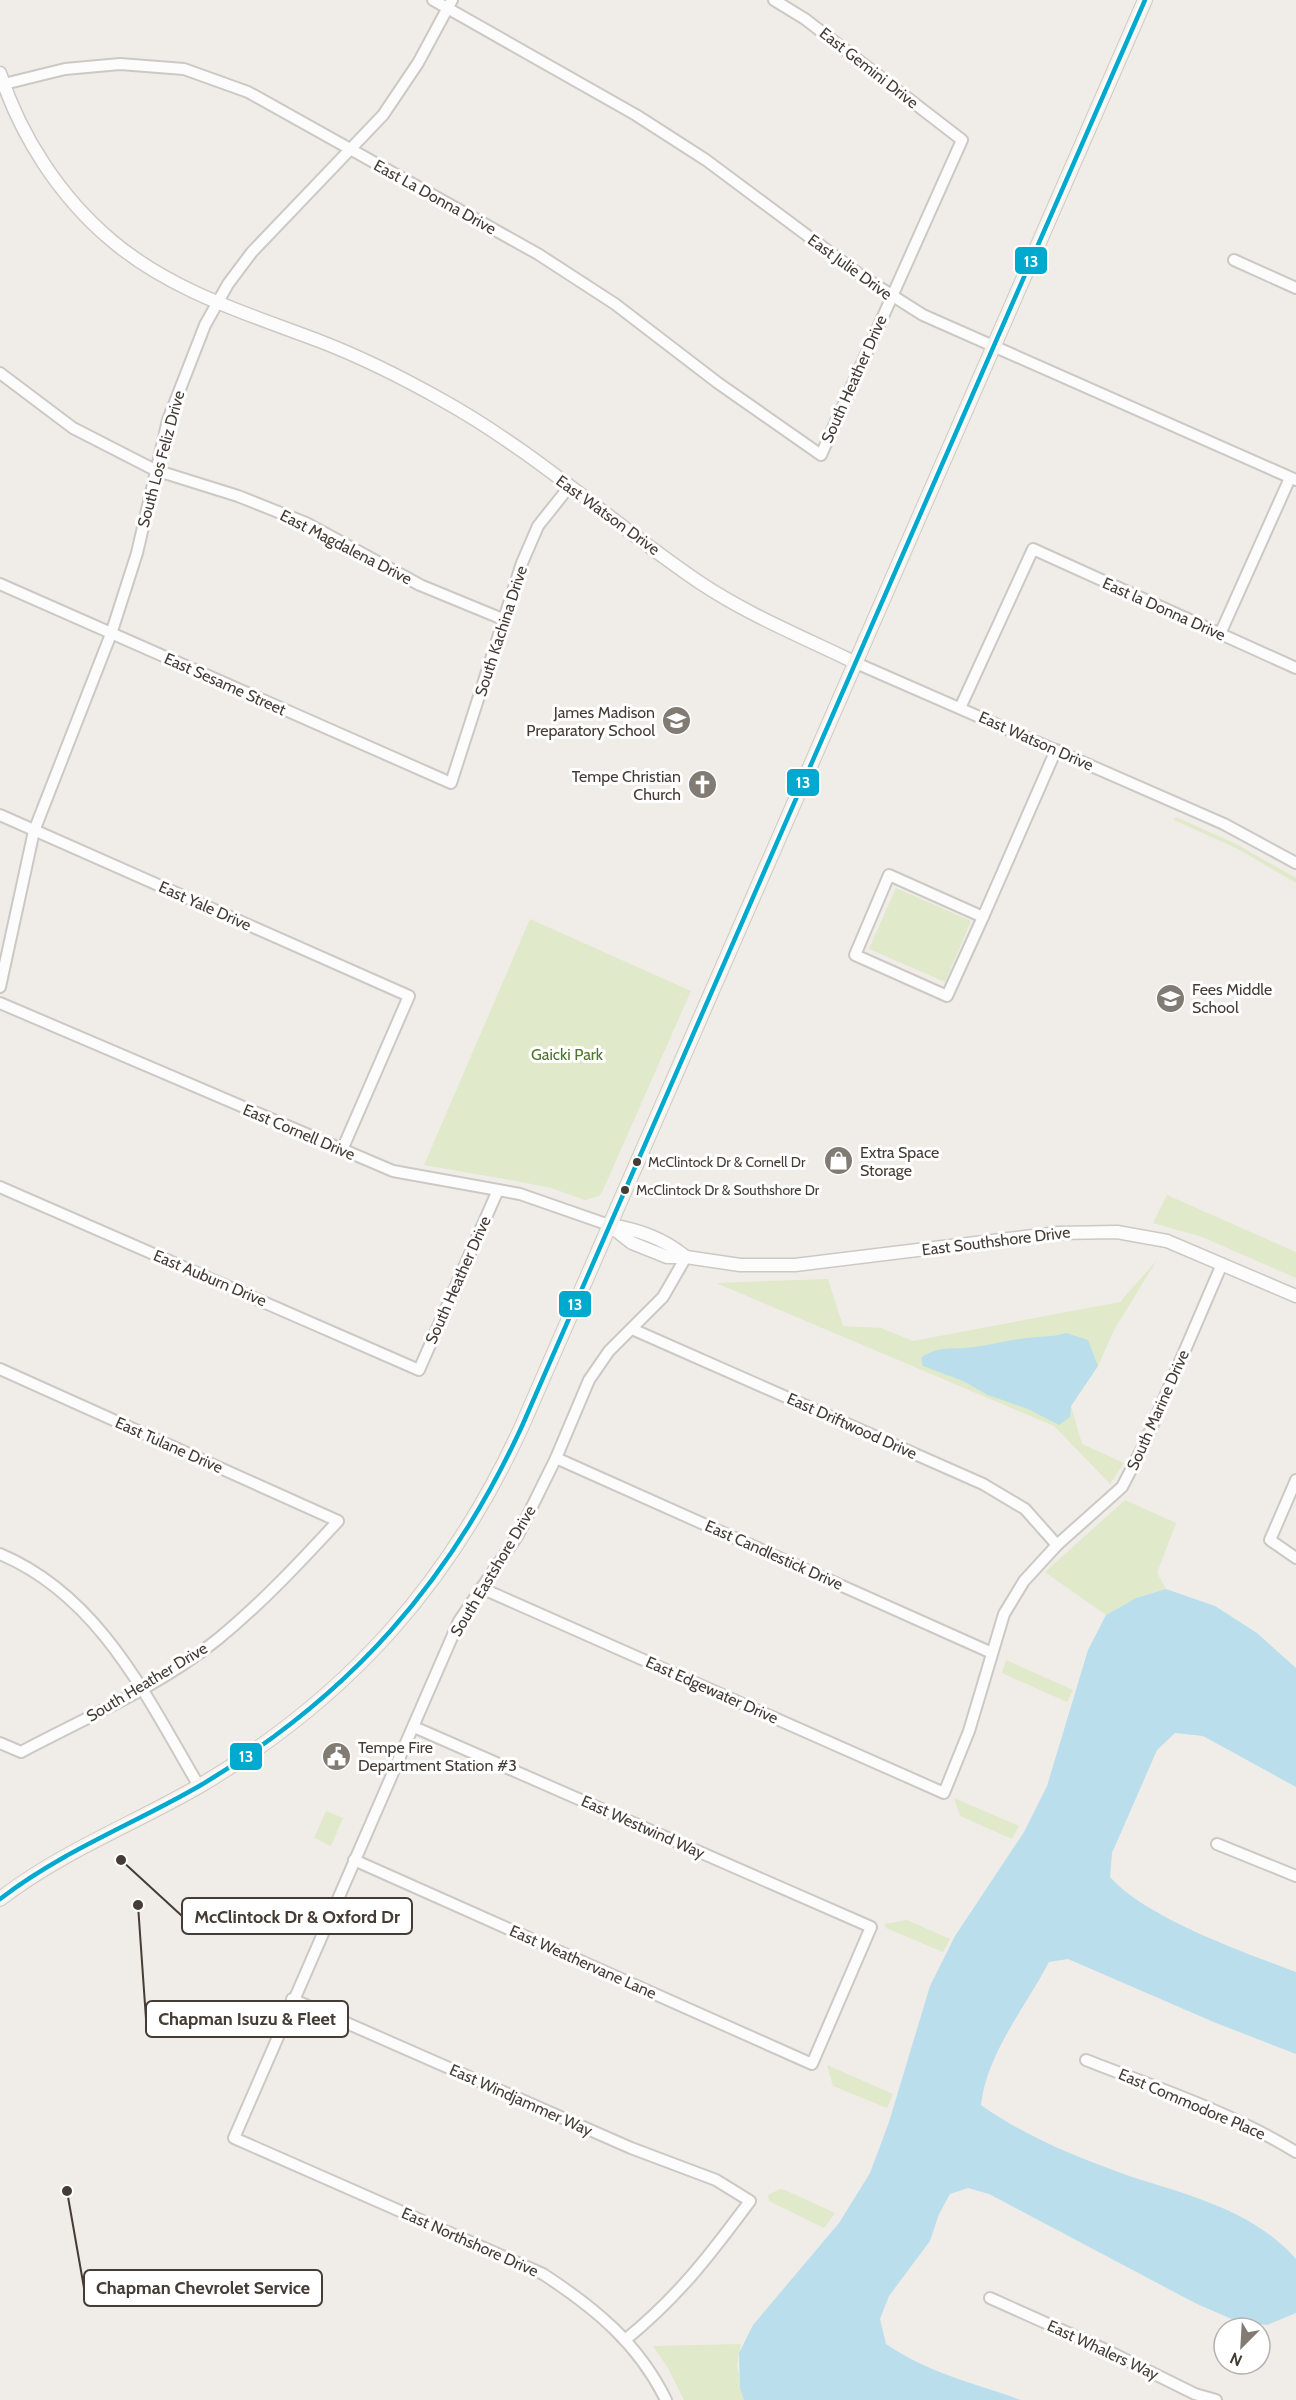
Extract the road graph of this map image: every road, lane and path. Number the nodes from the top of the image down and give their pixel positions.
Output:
1 (433, 0) edge
2 (774, 0) edge
3 (1145, 0) edge
4 (451, 4) edge
5 (2, 79) edge
6 (962, 140) joint
7 (350, 150) junction
8 (1234, 260) dead end
9 (1296, 288) edge
10 (891, 297) junction
11 (217, 303) junction
12 (994, 348) junction
13 (0, 373) edge
14 (821, 455) joint
15 (155, 470) junction
16 (1293, 479) edge
17 (569, 487) junction
18 (0, 584) edge
19 (505, 620) junction
20 (111, 634) junction
21 (1220, 634) junction
22 (856, 663) junction
23 (1296, 668) edge
24 (960, 708) junction
25 (1056, 750) junction
26 (451, 783) joint
27 (0, 815) edge
28 (34, 831) junction
29 (1296, 863) edge
30 (983, 917) junction
31 (0, 987) edge
32 (0, 1003) edge
33 (342, 1150) junction
34 (0, 1187) edge
35 (498, 1190) junction
36 (609, 1225) junction
37 (686, 1257) junction
38 (1222, 1264) junction
39 (1296, 1296) edge
40 (632, 1329) junction
41 (0, 1369) edge
42 (419, 1370) joint
43 (556, 1458) junction
44 (1296, 1480) edge
45 (338, 1521) joint
46 (1057, 1545) junction
47 (0, 1554) edge
48 (1296, 1558) edge
49 (481, 1588) junction
50 (992, 1653) junction
51 (142, 1689) junction
52 (414, 1727) junction
53 (0, 1743) edge
54 (199, 1786) junction
55 (944, 1792) joint
56 (1217, 1844) dead end
57 (354, 1860) junction
58 (1296, 1876) edge
59 (0, 1899) edge
60 (292, 1999) junction
61 (1086, 2060) dead end
62 (812, 2064) joint
63 (234, 2138) joint
64 (1296, 2152) edge
65 (990, 2298) dead end
66 (625, 2340) junction
67 (666, 2400) edge
68 (1216, 2400) edge

1 - 4 street, East Julie Drive
2 - 6 street, East Gemini Drive
3 - 12 main road
4 - 7 street, South Los Feliz Drive
4 - 10 street, East Julie Drive
5 - 7 street, East La Donna Drive
5 - 11 street, East Watson Drive
6 - 10 street, South Heather Drive
7 - 11 street, South Los Feliz Drive
7 - 14 street, East La Donna Drive
8 - 9 street
10 - 12 street, East Julie Drive
10 - 14 street, South Heather Drive
11 - 15 street, South Los Feliz Drive
11 - 17 street, East Watson Drive
12 - 16 street, East Julie Drive
12 - 22 main road
13 - 15 street, East Magdalena Drive
15 - 19 street, East Magdalena Drive
15 - 20 street, South Los Feliz Drive
16 - 21 street
17 - 19 street, South Kachina Drive
17 - 22 street, East Watson Drive
18 - 20 street, East Sesame Street
19 - 26 street, South Kachina Drive
20 - 26 street, East Sesame Street
20 - 28 street, South Los Feliz Drive
21 - 23 street, East la Donna Drive
21 - 24 street, East la Donna Drive
22 - 24 street, East Watson Drive
22 - 36 main road
24 - 25 street, East Watson Drive
25 - 29 street, East Watson Drive
25 - 30 street
27 - 28 street, East Yale Drive
28 - 31 street, South Los Feliz Drive
28 - 33 street, East Yale Drive
30 - 30 street
32 - 33 street, East Cornell Drive
33 - 35 street, East Cornell Drive
34 - 42 street, East Auburn Drive
35 - 36 street, East Cornell Drive
35 - 42 street, South Heather Drive
36 - 37 street, East Southshore Drive
36 - 54 main road
37 - 38 street, East Southshore Drive
37 - 40 street, South Eastshore Drive
38 - 39 street, East Southshore Drive
38 - 46 street, South Marine Drive
40 - 43 street, South Eastshore Drive
40 - 46 street, East Driftwood Drive
41 - 45 street, East Tulane Drive
43 - 49 street, South Eastshore Drive
43 - 50 street, East Candlestick Drive
44 - 48 street
45 - 51 street, South Heather Drive
46 - 50 street, South Marine Drive
47 - 51 street
49 - 52 street, South Eastshore Drive
49 - 55 street, East Edgewater Drive
50 - 55 street, South Marine Drive
51 - 53 street, South Heather Drive
51 - 54 street
52 - 57 street, South Eastshore Drive
52 - 62 street, East Westwind Way
54 - 59 main road
56 - 58 street
57 - 60 street, South Eastshore Drive
57 - 62 street, East Weathervane Lane
60 - 63 street, South Eastshore Drive
60 - 66 street, East Windjammer Way
61 - 64 street, East Commodore Place
63 - 66 street, East Northshore Drive
65 - 68 street, East Whalers Way
66 - 67 street, East Northshore Drive

